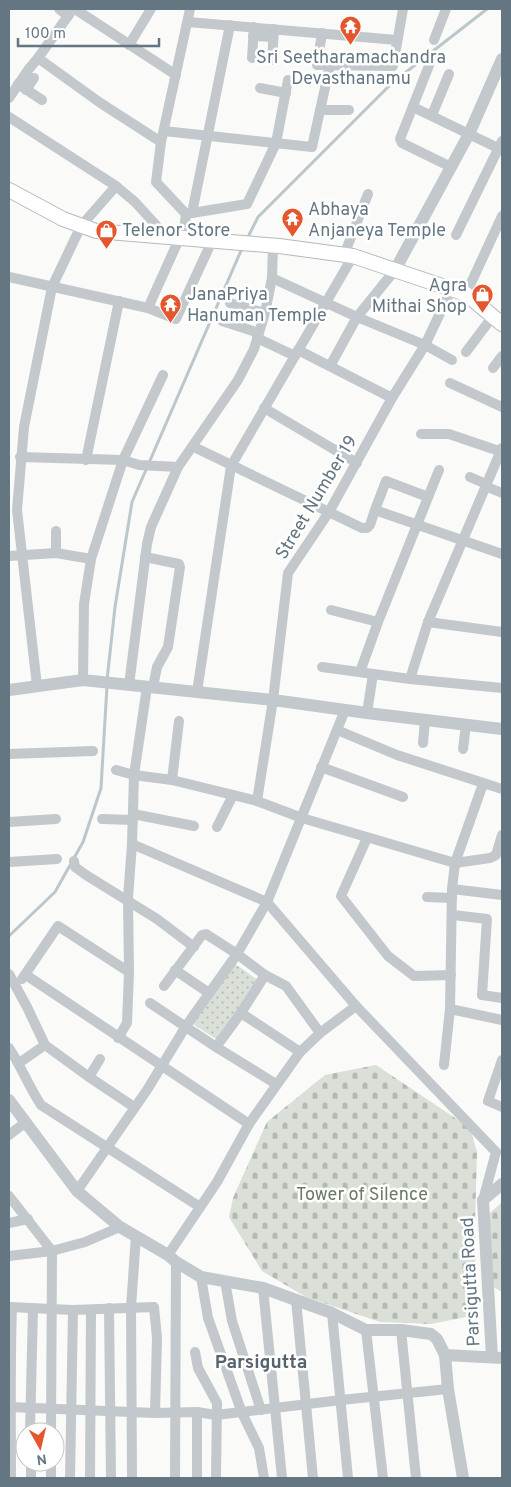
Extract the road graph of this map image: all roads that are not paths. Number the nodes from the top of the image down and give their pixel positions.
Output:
1 (151, 9) edge
2 (190, 9) edge
3 (403, 9) edge
4 (446, 9) edge
5 (68, 10) edge
6 (188, 22) junction
7 (230, 25) junction
8 (254, 32) junction
9 (274, 33) junction
10 (322, 33) junction
11 (397, 40) junction
12 (434, 40) dead end
13 (129, 44) junction
14 (38, 58) junction
15 (252, 58) dead end
16 (502, 59) edge
17 (272, 60) dead end
18 (430, 63) dead end
19 (330, 65) junction
20 (449, 74) dead end
21 (176, 75) junction
22 (34, 78) dead end
23 (288, 80) dead end
24 (22, 87) junction
25 (260, 88) dead end
26 (286, 93) junction
27 (9, 98) edge
28 (42, 100) dead end
29 (413, 107) junction
30 (320, 110) junction
31 (349, 110) dead end
32 (432, 116) junction
33 (9, 117) edge
34 (164, 131) junction
35 (469, 134) junction
36 (206, 135) junction
37 (161, 142) junction
38 (276, 143) junction
39 (501, 146) edge
40 (451, 167) junction
41 (116, 186) junction
42 (9, 190) edge
43 (368, 194) dead end
44 (189, 213) junction
45 (502, 216) edge
46 (81, 226) junction
47 (165, 235) junction
48 (456, 235) dead end
49 (181, 237) junction
50 (218, 241) junction
51 (273, 245) junction
52 (348, 255) junction
53 (395, 270) junction
54 (9, 277) edge
55 (272, 278) junction
56 (52, 287) junction
57 (452, 288) junction
58 (466, 294) junction
59 (119, 301) junction
60 (326, 302) junction
61 (230, 303) dead end
62 (148, 308) junction
63 (266, 313) junction
64 (357, 317) junction
65 (498, 320) edge
66 (222, 321) dead end
67 (258, 336) junction
68 (425, 345) junction
69 (466, 352) dead end
70 (297, 353) junction
71 (502, 356) edge
72 (452, 360) dead end
73 (330, 366) junction
74 (493, 368) dead end
75 (163, 375) dead end
76 (450, 383) dead end
77 (392, 398) junction
78 (502, 407) edge
79 (264, 408) junction
80 (421, 434) dead end
81 (194, 447) junction
82 (502, 451) edge
83 (20, 457) junction
84 (86, 460) junction
85 (123, 460) junction
86 (357, 463) junction
87 (231, 466) junction
88 (178, 467) junction
89 (439, 470) dead end
90 (470, 477) dead end
91 (485, 485) junction
92 (502, 493) edge
93 (428, 497) junction
94 (375, 510) junction
95 (329, 512) junction
96 (416, 524) junction
97 (56, 531) dead end
98 (463, 539) junction
99 (56, 553) junction
100 (502, 554) edge
101 (21, 555) junction
102 (9, 556) edge
103 (145, 557) junction
104 (91, 559) junction
105 (331, 610) dead end
106 (378, 622) junction
107 (428, 622) junction
108 (501, 628) edge
109 (322, 667) dead end
110 (360, 672) junction
111 (373, 674) junction
112 (410, 679) junction
113 (83, 680) junction
114 (129, 685) junction
115 (37, 686) junction
116 (150, 687) junction
117 (502, 688) edge
118 (9, 690) edge
119 (197, 692) junction
120 (273, 700) junction
121 (345, 710) junction
122 (367, 713) junction
123 (425, 720) junction
124 (179, 722) dead end
125 (466, 724) junction
126 (502, 729) edge
127 (337, 730) junction
128 (423, 743) dead end
129 (462, 749) dead end
130 (93, 751) dead end
131 (9, 754) edge
132 (321, 768) junction
133 (116, 770) dead end
134 (134, 775) junction
135 (172, 780) junction
136 (483, 784) junction
137 (502, 790) edge
138 (233, 795) junction
139 (403, 796) dead end
140 (257, 801) junction
141 (133, 817) junction
142 (302, 818) junction
143 (56, 819) dead end
144 (102, 819) dead end
145 (9, 822) edge
146 (194, 826) dead end
147 (217, 828) dead end
148 (502, 835) edge
149 (367, 838) junction
150 (132, 844) junction
151 (57, 859) dead end
152 (74, 861) dead end
153 (9, 862) edge
154 (455, 863) junction
155 (452, 893) junction
156 (502, 895) edge
157 (427, 897) dead end
158 (128, 901) junction
159 (267, 902) junction
160 (452, 915) junction
161 (194, 947) junction
162 (237, 954) junction
163 (175, 970) junction
164 (130, 972) junction
165 (9, 974) edge
166 (26, 975) junction
167 (265, 975) junction
168 (451, 976) junction
169 (164, 986) dead end
170 (14, 987) junction
171 (209, 993) junction
172 (502, 998) edge
173 (150, 1003) dead end
174 (356, 1006) junction
175 (450, 1009) junction
176 (241, 1013) junction
177 (502, 1020) edge
178 (186, 1026) junction
179 (320, 1032) junction
180 (118, 1038) junction
181 (45, 1045) junction
182 (216, 1047) junction
183 (9, 1048) edge
184 (300, 1052) junction
185 (100, 1059) dead end
186 (502, 1060) edge
187 (19, 1064) junction
188 (444, 1066) dead end
189 (162, 1067) junction
190 (88, 1077) junction
191 (276, 1084) junction
192 (9, 1100) edge
193 (134, 1107) junction
194 (502, 1107) edge
195 (26, 1122) junction
196 (249, 1124) junction
197 (9, 1135) edge
198 (108, 1148) junction
199 (502, 1184) edge
200 (77, 1191) junction
201 (9, 1196) edge
202 (483, 1200) junction
203 (200, 1207) junction
204 (28, 1219) junction
205 (9, 1223) edge
206 (120, 1227) junction
207 (136, 1236) junction
208 (52, 1251) junction
209 (9, 1256) edge
210 (172, 1259) junction
211 (201, 1277) junction
212 (225, 1281) junction
213 (264, 1288) junction
214 (296, 1300) junction
215 (10, 1307) edge
216 (131, 1307) junction
217 (109, 1308) junction
218 (33, 1309) junction
219 (52, 1310) junction
220 (73, 1310) junction
221 (91, 1310) junction
222 (332, 1313) junction
223 (366, 1330) junction
224 (401, 1330) junction
225 (195, 1352) dead end
226 (445, 1354) junction
227 (497, 1357) edge
228 (272, 1387) junction
229 (448, 1389) junction
230 (256, 1391) junction
231 (407, 1393) junction
232 (373, 1396) junction
233 (341, 1400) junction
234 (307, 1404) junction
235 (10, 1407) edge
236 (30, 1408) junction
237 (274, 1408) junction
238 (51, 1409) junction
239 (70, 1410) junction
240 (261, 1410) junction
241 (90, 1411) junction
242 (111, 1411) junction
243 (132, 1412) junction
244 (176, 1412) junction
245 (197, 1412) junction
246 (242, 1412) junction
247 (155, 1413) junction
248 (216, 1414) junction
249 (30, 1422) edge
250 (51, 1422) edge
251 (11, 1478) edge
252 (70, 1478) edge
253 (90, 1478) edge
254 (111, 1478) edge
255 (132, 1478) edge
256 (175, 1478) edge
257 (197, 1478) edge
258 (216, 1478) edge
259 (264, 1478) edge
260 (282, 1478) edge
261 (313, 1478) edge
262 (348, 1478) edge
263 (383, 1478) edge
264 (416, 1478) edge
265 (463, 1478) edge

1 - 13 street
2 - 6 street
3 - 11 street
4 - 12 street
5 - 13 street
5 - 14 street
6 - 7 street
6 - 21 street
7 - 8 street
7 - 36 street
8 - 9 street
8 - 15 street
9 - 10 street
9 - 17 street
10 - 11 street
10 - 19 street
11 - 19 street
13 - 21 street
14 - 24 street
14 - 37 street
16 - 35 street
18 - 29 street
19 - 30 street
20 - 32 street
21 - 34 street
22 - 24 street
23 - 26 street
24 - 27 street
24 - 28 street
25 - 26 street
26 - 38 street
29 - 32 street
29 - 40 street
30 - 31 street
30 - 38 street
32 - 35 street
33 - 41 street
34 - 36 street
34 - 37 street
35 - 39 street
35 - 40 street
36 - 38 street
36 - 44 street
37 - 44 street
38 - 44 street
39 - 48 street
40 - 53 street
41 - 46 street
41 - 47 street
42 - 46 main road
43 - 52 street
44 - 49 street
45 - 58 street
46 - 47 main road
46 - 56 street
47 - 49 main road
49 - 50 main road
49 - 62 street
50 - 51 main road
50 - 62 street
51 - 52 main road
51 - 55 street
52 - 53 main road
52 - 60 street
53 - 57 main road
53 - 64 street
54 - 56 street
55 - 60 street
55 - 63 street
56 - 59 street
56 - 83 street
57 - 58 main road
57 - 68 street, Street Number 19
58 - 65 main road
59 - 62 street
59 - 84 street
60 - 64 street
60 - 70 street
61 - 63 street
63 - 67 street
64 - 68 street
64 - 73 street
65 - 69 street
66 - 67 street
67 - 70 street
67 - 81 street
68 - 72 street
68 - 77 street, Street Number 19
70 - 73 street
70 - 79 street
71 - 74 street
73 - 77 street
75 - 85 street
76 - 78 street
77 - 86 street, Street Number 19
79 - 86 street
79 - 87 street
80 - 82 street
81 - 87 street
81 - 88 street
82 - 91 street
83 - 84 street
83 - 101 street
84 - 85 street
85 - 88 street
85 - 104 street
86 - 95 street, Street Number 19
87 - 95 street
87 - 119 street
88 - 103 street
89 - 93 street
90 - 91 street
91 - 92 street
91 - 98 street
93 - 94 street
93 - 96 street
94 - 95 street
94 - 96 street
95 - 120 street, Street Number 19
96 - 98 street
96 - 106 street
97 - 99 street
98 - 100 street
98 - 107 street
99 - 101 street
99 - 104 street
101 - 102 street
101 - 115 street
103 - 114 street
103 - 116 street
104 - 113 street
105 - 106 street
106 - 110 street
107 - 108 street
107 - 112 street
109 - 110 street
110 - 111 street
111 - 112 street
111 - 122 street
112 - 117 street
113 - 114 street
113 - 115 street
114 - 116 street
115 - 118 street
116 - 119 street
116 - 134 street
119 - 120 street
120 - 121 street
120 - 140 street, Street Number 19
121 - 122 street
121 - 127 street
122 - 123 street
123 - 125 street
123 - 128 street
124 - 135 street
125 - 126 street
125 - 129 street
127 - 132 street
127 - 136 street
130 - 131 street
132 - 139 street
132 - 142 street
133 - 134 street
134 - 135 street
134 - 141 street
135 - 138 street
136 - 137 street
136 - 154 street
138 - 140 street
138 - 147 street
140 - 142 street
141 - 144 street
141 - 146 street
141 - 150 street
142 - 149 street
142 - 159 street
143 - 145 street
148 - 154 street
149 - 154 street
149 - 168 street
150 - 158 street
150 - 159 street
151 - 153 street
152 - 158 street
154 - 155 street
155 - 156 street
155 - 157 street
155 - 160 street
158 - 161 street
158 - 164 street
159 - 162 street
159 - 174 street
160 - 168 street
160 - 172 street
161 - 162 street
161 - 163 street
162 - 167 street
162 - 171 street
163 - 169 street
163 - 171 street
164 - 166 street
164 - 180 street
165 - 170 street
166 - 170 street
166 - 180 street
167 - 176 street
167 - 179 street
168 - 175 street
170 - 181 street
171 - 178 street
173 - 178 street
174 - 179 street
174 - 202 street
175 - 177 street
175 - 188 street
176 - 182 street
176 - 184 street
178 - 182 street
178 - 189 street
179 - 184 street
180 - 189 street
181 - 187 street
181 - 190 street
182 - 191 street
183 - 187 street
184 - 191 street
185 - 190 street
186 - 194 street
187 - 198 street
189 - 193 street
189 - 196 street
190 - 193 street
191 - 196 street
192 - 195 street
193 - 198 street
195 - 197 street
195 - 200 street
196 - 203 street
198 - 200 street
198 - 203 street
199 - 202 street, Parsigutta Road
200 - 206 street
201 - 204 street
202 - 227 street, Parsigutta Road
203 - 210 street
204 - 205 street
204 - 208 street
206 - 207 street
206 - 208 street
207 - 210 street
207 - 216 street
208 - 209 street
208 - 219 street
210 - 211 street
210 - 244 street
211 - 212 street
211 - 246 street
212 - 213 street
212 - 230 street
213 - 214 street
213 - 228 street
214 - 222 street
214 - 234 street
215 - 218 street
215 - 235 street
216 - 217 street
216 - 243 street
216 - 247 street
217 - 221 street
217 - 242 street
218 - 219 street
218 - 236 street
219 - 220 street
219 - 238 street
220 - 221 street
220 - 239 street
221 - 241 street
222 - 223 street
222 - 233 street
223 - 224 street
223 - 232 street
224 - 226 street
224 - 231 street
225 - 248 street
226 - 227 street
226 - 229 street, Parsigutta Road
228 - 230 street
228 - 237 street
229 - 231 street
229 - 265 street, Parsigutta Road
230 - 240 street
231 - 232 street
231 - 264 street
232 - 233 street
232 - 263 street
233 - 234 street
233 - 262 street
234 - 237 street
234 - 261 street
235 - 236 street
235 - 251 street
236 - 238 street
236 - 249 street
237 - 240 street
237 - 260 street
238 - 239 street
238 - 250 street
239 - 241 street
239 - 252 street
240 - 246 street
241 - 242 street
241 - 253 street
242 - 243 street
242 - 254 street
243 - 247 street
243 - 255 street
244 - 245 street
244 - 247 street
244 - 256 street
245 - 248 street
245 - 257 street
246 - 248 street
246 - 259 street
248 - 258 street

